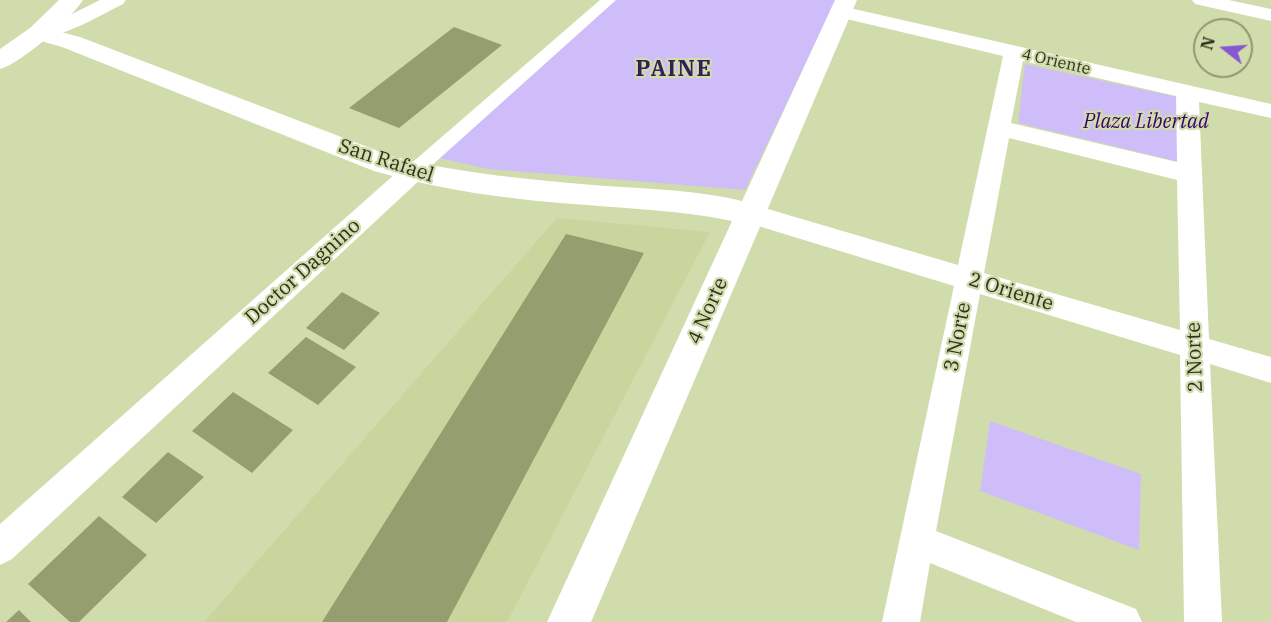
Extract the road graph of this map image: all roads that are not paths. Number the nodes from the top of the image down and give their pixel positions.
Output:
1 (72, 0) edge
2 (116, 0) edge
3 (609, 0) edge
4 (1210, 1) edge
5 (843, 6) edge
6 (1271, 15) edge
7 (38, 33) junction
8 (1014, 52) junction
9 (0, 61) edge
10 (1187, 92) junction
11 (1271, 111) edge
12 (999, 128) junction
13 (413, 172) junction
14 (1189, 174) junction
15 (751, 214) junction
16 (969, 279) junction
17 (1194, 347) junction
18 (1271, 370) edge
19 (918, 541) junction
20 (0, 547) edge
21 (569, 622) edge
22 (902, 622) edge
23 (1123, 622) edge
24 (1203, 622) edge

1 - 7 street
2 - 7 street
3 - 13 street, Doctor Dagnino
4 - 6 street
5 - 8 street, 4 Oriente
5 - 15 street, 4 Norte
7 - 9 street
7 - 13 street, San Rafael
8 - 10 street, 4 Oriente
8 - 12 street, 3 Norte
10 - 11 street, 4 Oriente
10 - 14 street, 2 Norte
12 - 14 street
12 - 16 street, 3 Norte
13 - 15 street, San Rafael
13 - 20 street, Doctor Dagnino
14 - 17 street, 2 Norte
15 - 16 street, 2 Oriente
15 - 21 street, 4 Norte
16 - 17 street, 2 Oriente
16 - 19 street, 3 Norte
17 - 18 street, 2 Oriente
17 - 24 street, 2 Norte
19 - 22 street, 3 Norte
19 - 23 street

